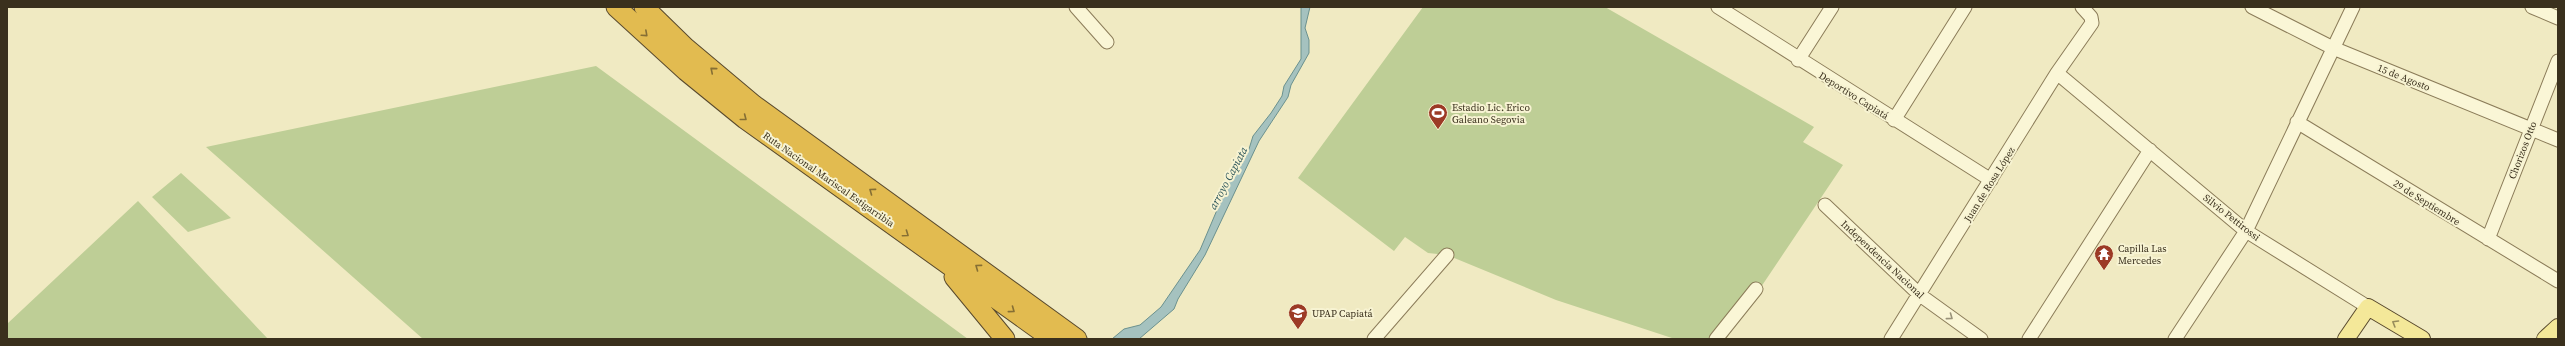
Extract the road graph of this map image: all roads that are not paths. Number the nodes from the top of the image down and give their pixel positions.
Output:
1 (616, 7) edge
2 (644, 7) edge
3 (1076, 7) edge
4 (1718, 7) edge
5 (1832, 7) edge
6 (1965, 7) edge
7 (2082, 7) edge
8 (2252, 7) edge
9 (2353, 7) edge
10 (2532, 7) edge
11 (2558, 18) edge
12 (1107, 42) dead end
13 (2333, 48) junction
14 (1798, 60) junction
15 (2558, 61) edge
16 (2057, 73) junction
17 (1894, 120) junction
18 (2297, 122) junction
19 (2530, 129) junction
20 (2558, 140) edge
21 (2150, 150) junction
22 (1991, 180) junction
23 (1825, 205) dead end
24 (2246, 231) junction
25 (2488, 239) junction
26 (932, 252) junction
27 (1447, 254) dead end
28 (2558, 281) edge
29 (1756, 289) dead end
30 (1920, 295) junction
31 (2368, 307) junction
32 (1006, 339) edge
33 (1052, 339) edge
34 (1077, 339) edge
35 (1374, 339) edge
36 (1716, 339) edge
37 (1891, 339) edge
38 (1981, 339) edge
39 (2029, 339) edge
40 (2175, 339) edge
41 (2346, 339) edge
42 (2422, 339) edge

1 -> 26 highway, Ruta Nacional Mariscal Estigarribia
34 -> 2 highway, Ruta Nacional Mariscal Estigarribia
3 - 12 street
4 - 14 street, Deportivo Capiatá
5 - 14 street
6 - 17 street
7 - 16 street, Juan de Rosa López
8 - 13 street, 15 de Agosto
9 - 13 street
10 - 11 street
13 - 18 street
13 - 19 street, 15 de Agosto
14 - 17 street, Deportivo Capiatá
15 - 19 street, Chorizos Otto
16 - 21 street, Silvio Pettirossi
16 - 22 street, Juan de Rosa López
17 - 22 street, Deportivo Capiatá
18 - 24 street
18 - 25 street, 29 de Septiembre
19 - 20 street, 15 de Agosto
19 - 25 street, Chorizos Otto
21 - 24 street, Silvio Pettirossi
21 - 39 street
22 - 30 street, Juan de Rosa López
23 - 30 street, Independencia Nacional
24 - 31 street, Silvio Pettirossi
24 - 40 street
25 - 28 street, 29 de Septiembre
26 - 32 highway
26 -> 33 highway, Ruta Nacional Mariscal Estigarribia
27 - 35 street
29 - 36 street
30 - 37 street, Juan de Rosa López
30 -> 38 street, Independencia Nacional
31 - 41 main road
42 -> 31 main road, Silvio Pettirossi

